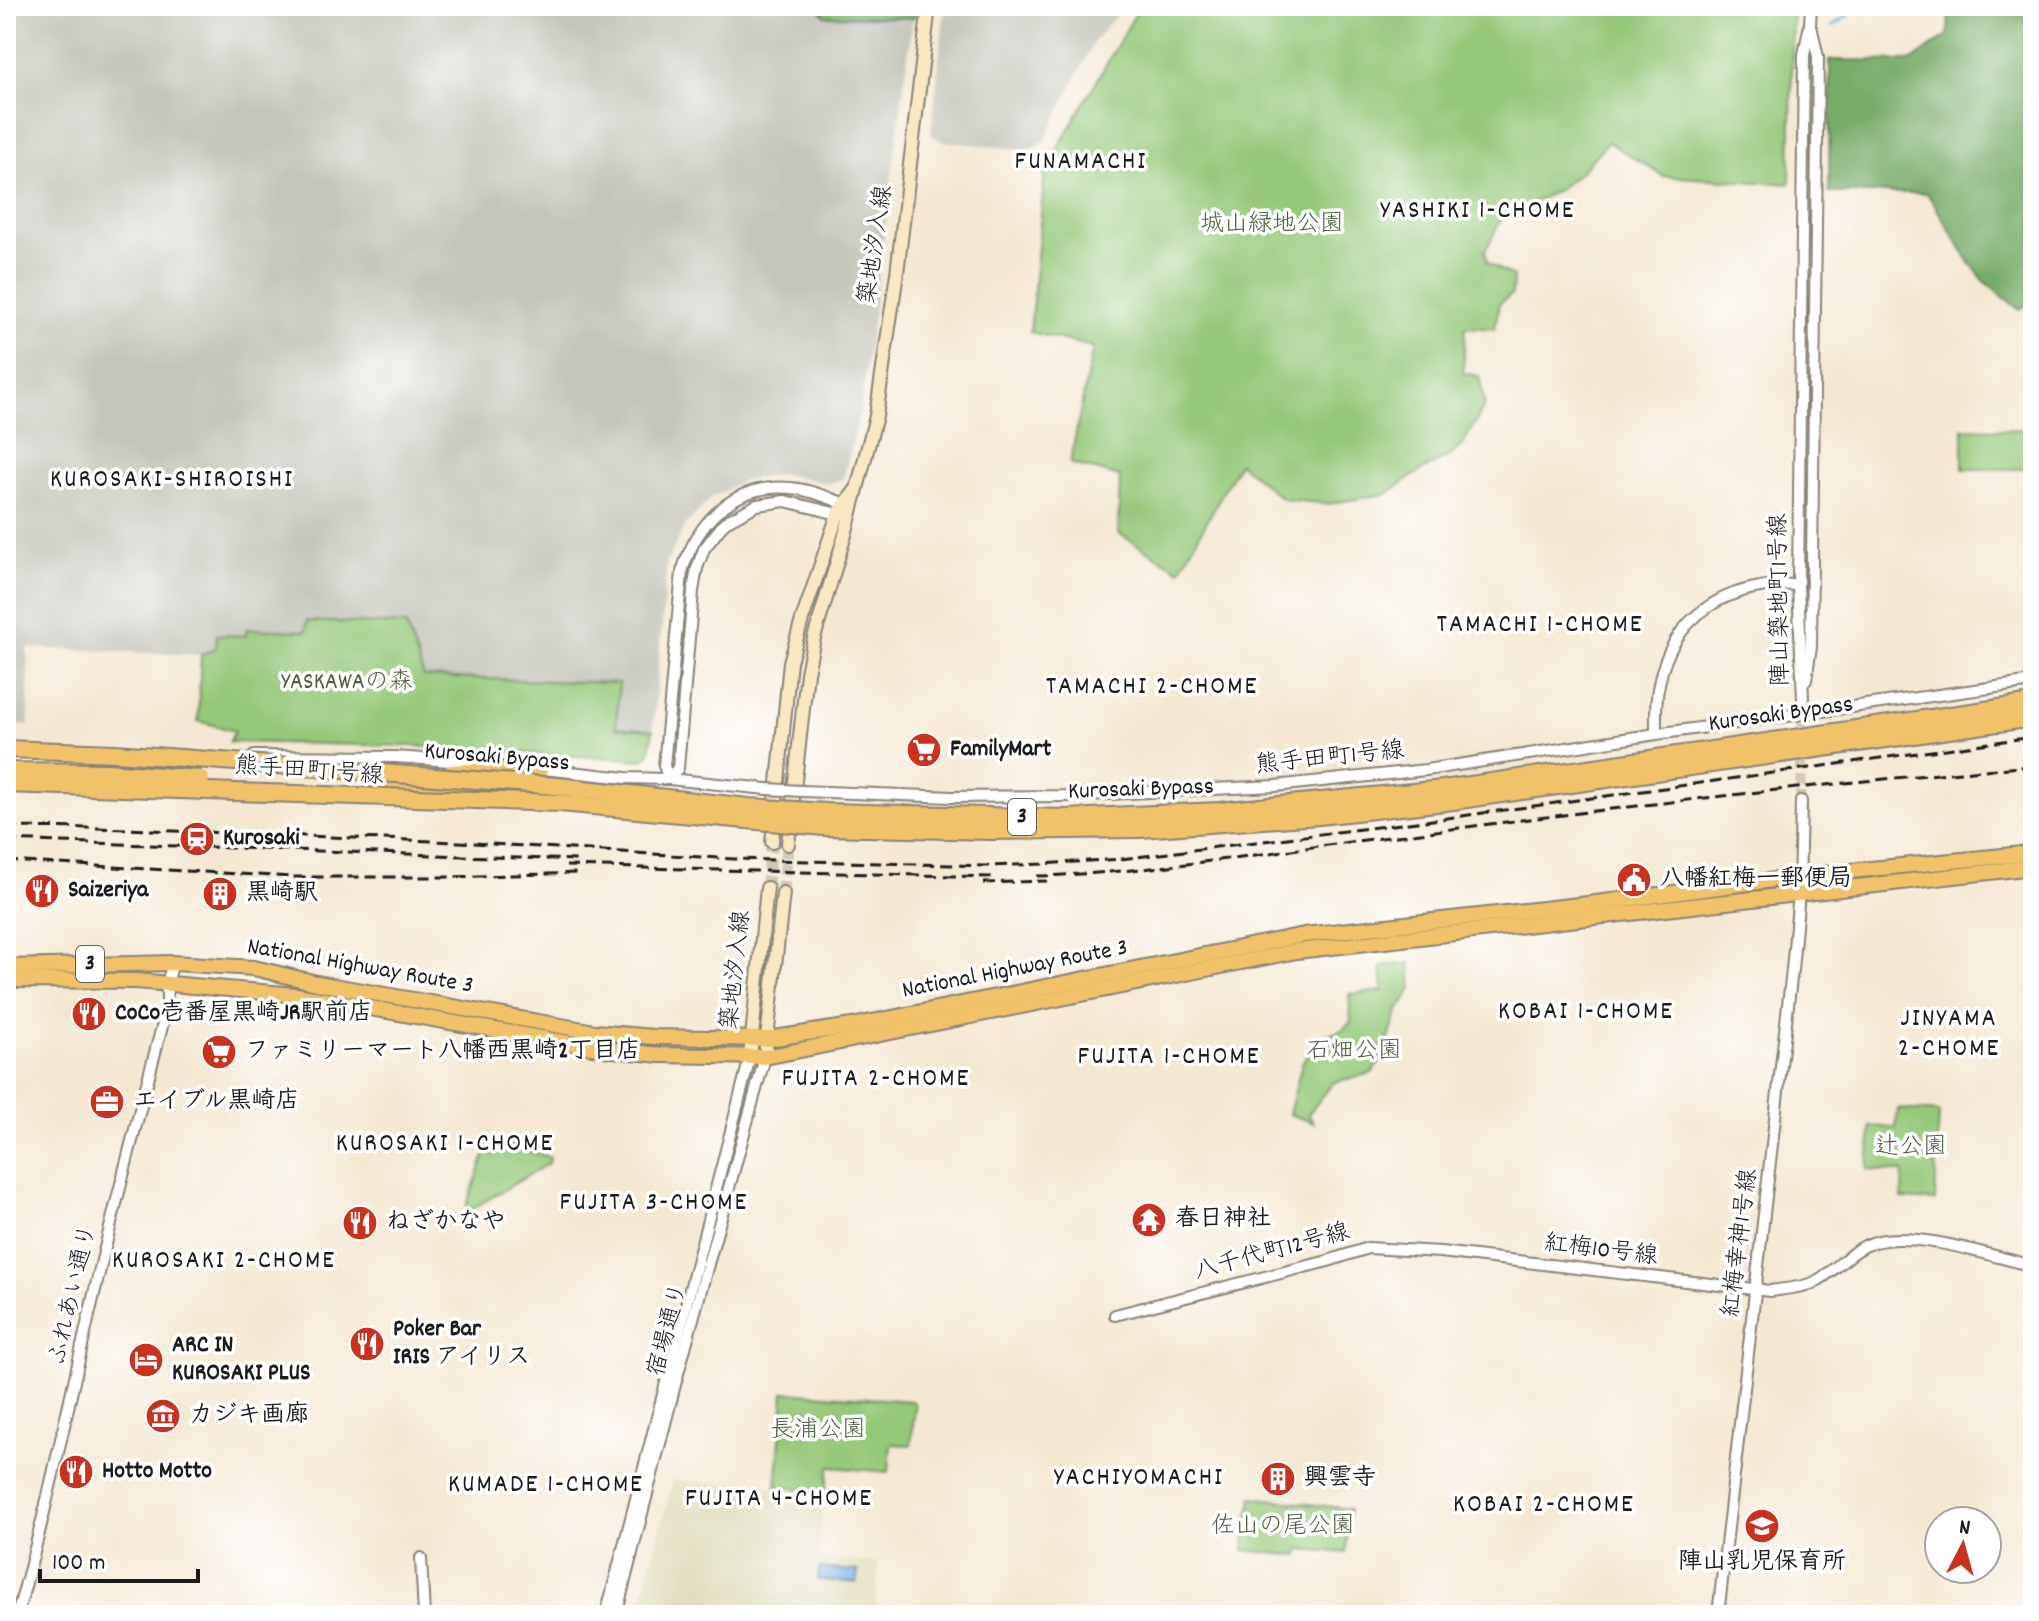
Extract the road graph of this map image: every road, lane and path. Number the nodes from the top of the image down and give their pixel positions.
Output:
1 (929, 6) edge
2 (1811, 6) edge
3 (1810, 24) junction
4 (845, 508) junction
5 (1798, 585) junction
6 (2033, 682) edge
7 (2033, 703) edge
8 (2033, 718) edge
9 (1656, 734) junction
10 (6, 749) edge
11 (43, 758) junction
12 (6, 760) edge
13 (540, 768) junction
14 (6, 771) edge
15 (669, 779) junction
16 (372, 780) junction
17 (6, 784) edge
18 (473, 788) junction
19 (1801, 801) tunnel mouth
20 (772, 842) tunnel mouth
21 (788, 844) tunnel mouth
22 (2033, 853) edge
23 (2033, 867) edge
24 (1798, 876) junction
25 (767, 888) tunnel mouth
26 (783, 893) tunnel mouth
27 (1799, 893) junction
28 (173, 963) junction
29 (6, 967) edge
30 (6, 980) edge
31 (167, 983) junction
32 (752, 1039) junction
33 (768, 1039) junction
34 (757, 1057) junction
35 (1441, 1252) joint
36 (2033, 1266) edge
37 (1756, 1288) junction
38 (1115, 1315) dead end
39 (421, 1558) dead end
40 (17, 1615) edge
41 (424, 1615) edge
42 (606, 1615) edge
43 (616, 1615) edge
44 (1718, 1615) edge

1 - 4 main road, 築地汐入線
2 - 3 street, 陣山築地町1号線
3 - 5 street, 陣山築地町1号線
3 - 5 street, 陣山築地町1号線
4 - 15 street
4 - 20 main road, 築地汐入線
4 - 21 main road, 築地汐入線
5 - 9 street
6 - 9 street, 熊手田町1号線
7 - 10 highway, Kurosaki Bypass / 3, bridge
8 - 17 highway, Kurosaki Bypass / 3, bridge
9 - 15 street, 熊手田町1号線, bridge
11 - 12 street, 熊手田町1号線
11 - 13 street, 熊手田町1号線
11 - 18 street, 熊手田町1号線
12 - 16 highway, bridge
13 - 15 street, 熊手田町1号線
13 - 16 highway
14 - 16 highway, bridge
15 - 18 street, 熊手田町1号線
16 - 18 highway
19 - 24 street
22 - 24 highway, National Highway Route 3 / 3
23 - 27 highway, National Highway Route 3 / 3
24 - 27 street, 紅梅幸神1号線
24 - 33 highway, National Highway Route 3 / 3
25 - 32 main road, 築地汐入線
26 - 33 main road, 築地汐入線
27 - 34 highway, National Highway Route 3 / 3
27 - 37 street, 紅梅幸神1号線
28 - 29 highway, National Highway Route 3 / 3
28 - 31 street, ふれあい通り
28 - 32 highway, National Highway Route 3 / 3
30 - 31 highway, National Highway Route 3 / 3
31 - 34 highway, National Highway Route 3 / 3
31 - 40 street, ふれあい通り
32 - 33 highway, National Highway Route 3 / 3
32 - 34 main road, 築地汐入線
33 - 34 main road, 築地汐入線
34 - 42 street, 宿場通り
34 - 43 street, 宿場通り
35 - 37 street, 紅梅10号線
35 - 38 street, 八千代町12号線
36 - 37 street, 紅梅10号線
37 - 44 street, 紅梅幸神1号線
39 - 41 street

